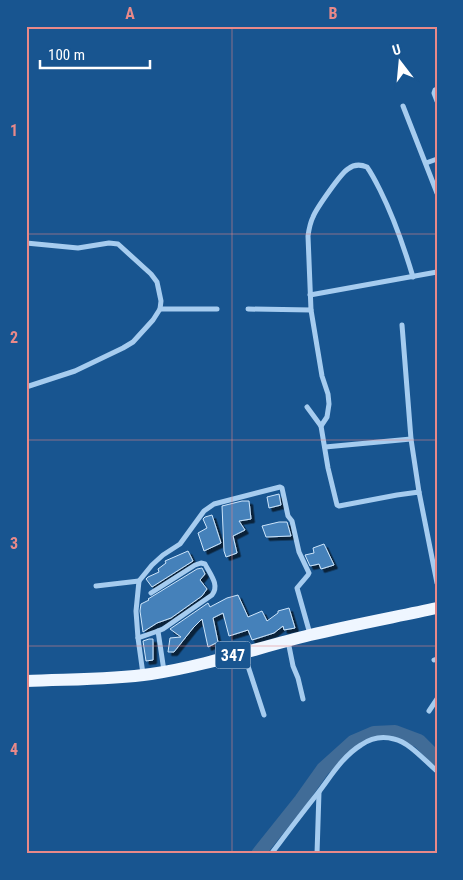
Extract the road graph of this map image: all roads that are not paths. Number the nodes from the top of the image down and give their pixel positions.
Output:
1 (436, 89) edge
2 (437, 101) edge
3 (403, 106) dead end
4 (437, 159) edge
5 (426, 163) junction
6 (437, 193) edge
7 (26, 243) edge
8 (437, 272) edge
9 (413, 277) junction
10 (310, 295) junction
11 (160, 309) junction
12 (217, 309) dead end
13 (248, 309) dead end
14 (311, 310) junction
15 (402, 325) dead end
16 (26, 387) edge
17 (307, 406) dead end
18 (321, 426) junction
19 (411, 439) junction
20 (325, 447) junction
21 (419, 492) junction
22 (139, 581) junction
23 (437, 583) edge
24 (96, 586) dead end
25 (151, 593) dead end
26 (437, 608) edge
27 (158, 631) junction
28 (310, 635) junction
29 (138, 638) junction
30 (288, 641) junction
31 (244, 652) junction
32 (164, 671) junction
33 (143, 674) junction
34 (26, 681) edge
35 (303, 699) dead end
36 (437, 699) edge
37 (429, 710) dead end
38 (264, 715) dead end
39 (437, 771) edge
40 (319, 792) junction
41 (271, 854) edge
42 (317, 854) edge

1 - 2 street
3 - 5 street
4 - 5 street
5 - 6 street
7 - 11 street
8 - 9 street
9 - 10 street
9 - 10 street
10 - 14 street
11 - 12 street
11 - 16 street
13 - 14 street
14 - 18 street
15 - 19 street
17 - 18 street
18 - 20 street
19 - 20 street
19 - 21 street
20 - 21 street
21 - 23 street
22 - 24 street
22 - 28 street
22 - 29 street
25 - 27 street
26 - 28 main road, 347
27 - 29 street
27 - 32 street
28 - 30 main road, 347
29 - 33 street
30 - 31 main road, 347
30 - 35 street
31 - 32 main road, 347
31 - 38 street
32 - 33 main road, 347
33 - 34 main road, 347
36 - 37 street
39 - 40 street
40 - 41 street
40 - 42 street

